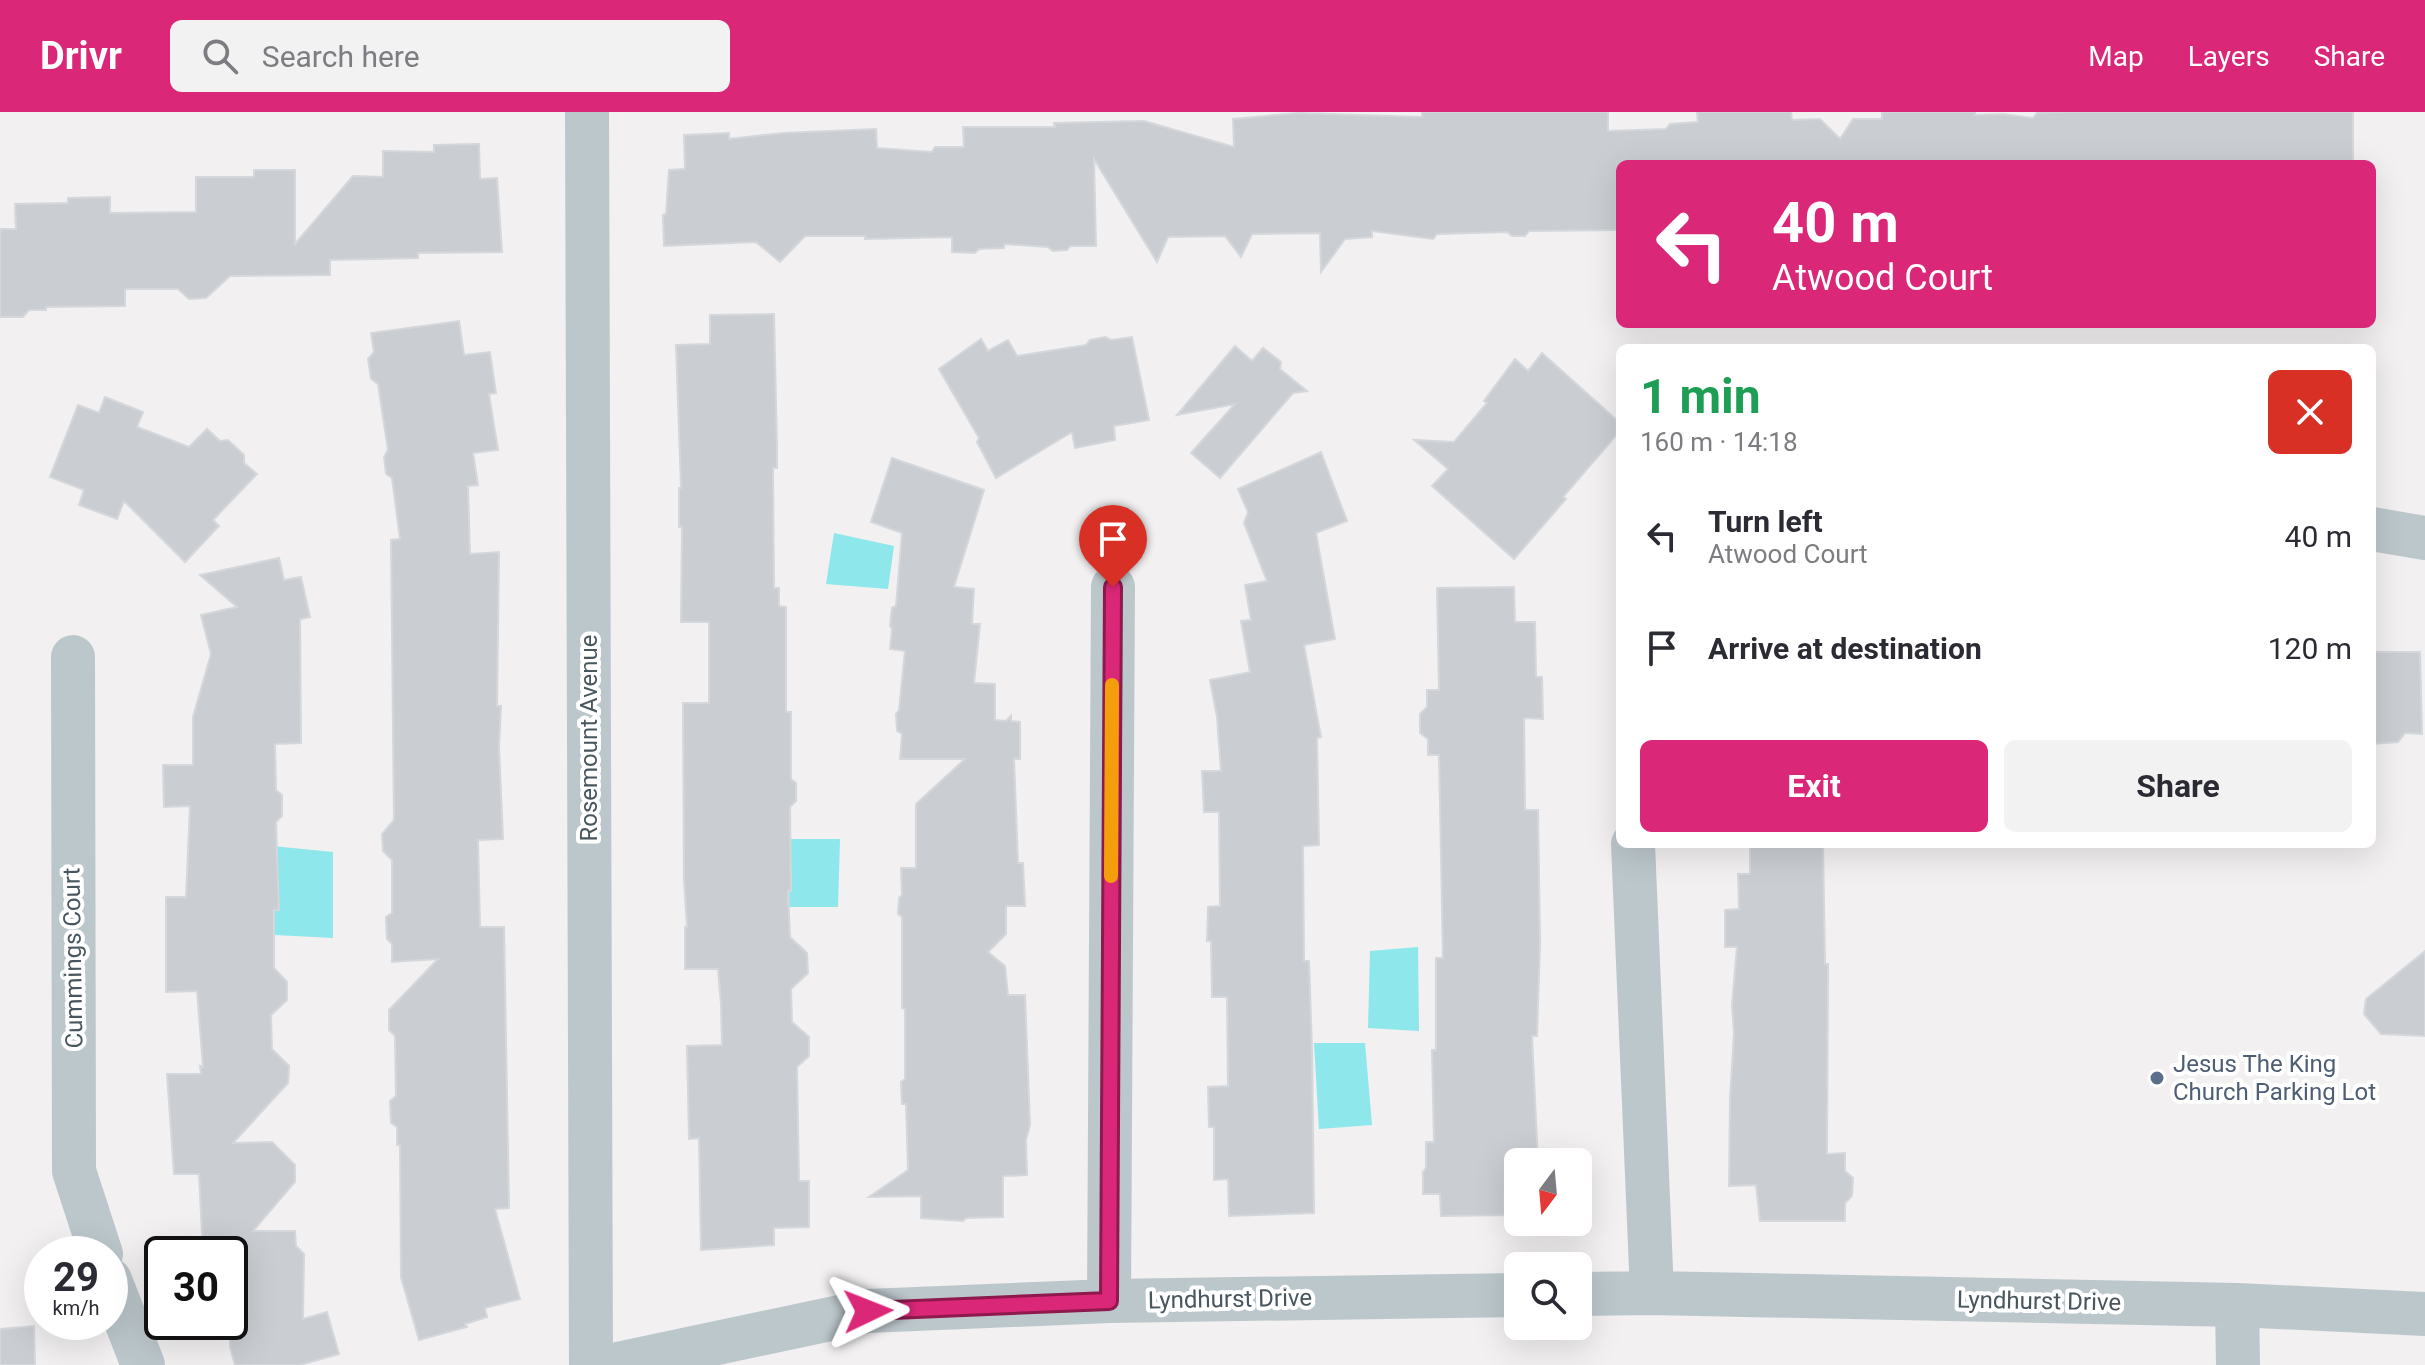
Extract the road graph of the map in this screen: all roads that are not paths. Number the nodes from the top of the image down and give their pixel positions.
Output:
1 (587, 112) edge
2 (2376, 530) edge
3 (2425, 538) edge
4 (1113, 587) dead end
5 (73, 657) dead end
6 (1633, 848) edge
7 (95, 1236) edge
8 (1652, 1293) junction
9 (1592, 1294) edge
10 (1504, 1295) edge
11 (1109, 1301) junction
12 (2237, 1305) junction
13 (2425, 1314) edge
14 (128, 1326) edge
15 (143, 1365) edge
16 (591, 1365) edge
17 (613, 1365) edge
18 (2238, 1365) edge

1 - 16 street, Rosemount Avenue
2 - 3 street
4 - 11 street
5 - 7 street, Cummings Court
6 - 8 street
8 - 9 street, Lyndhurst Drive
8 - 12 street, Lyndhurst Drive
10 - 11 street, Lyndhurst Drive
11 - 17 street, Lyndhurst Drive
12 - 13 street, Lyndhurst Drive
12 - 18 street
14 - 15 street

